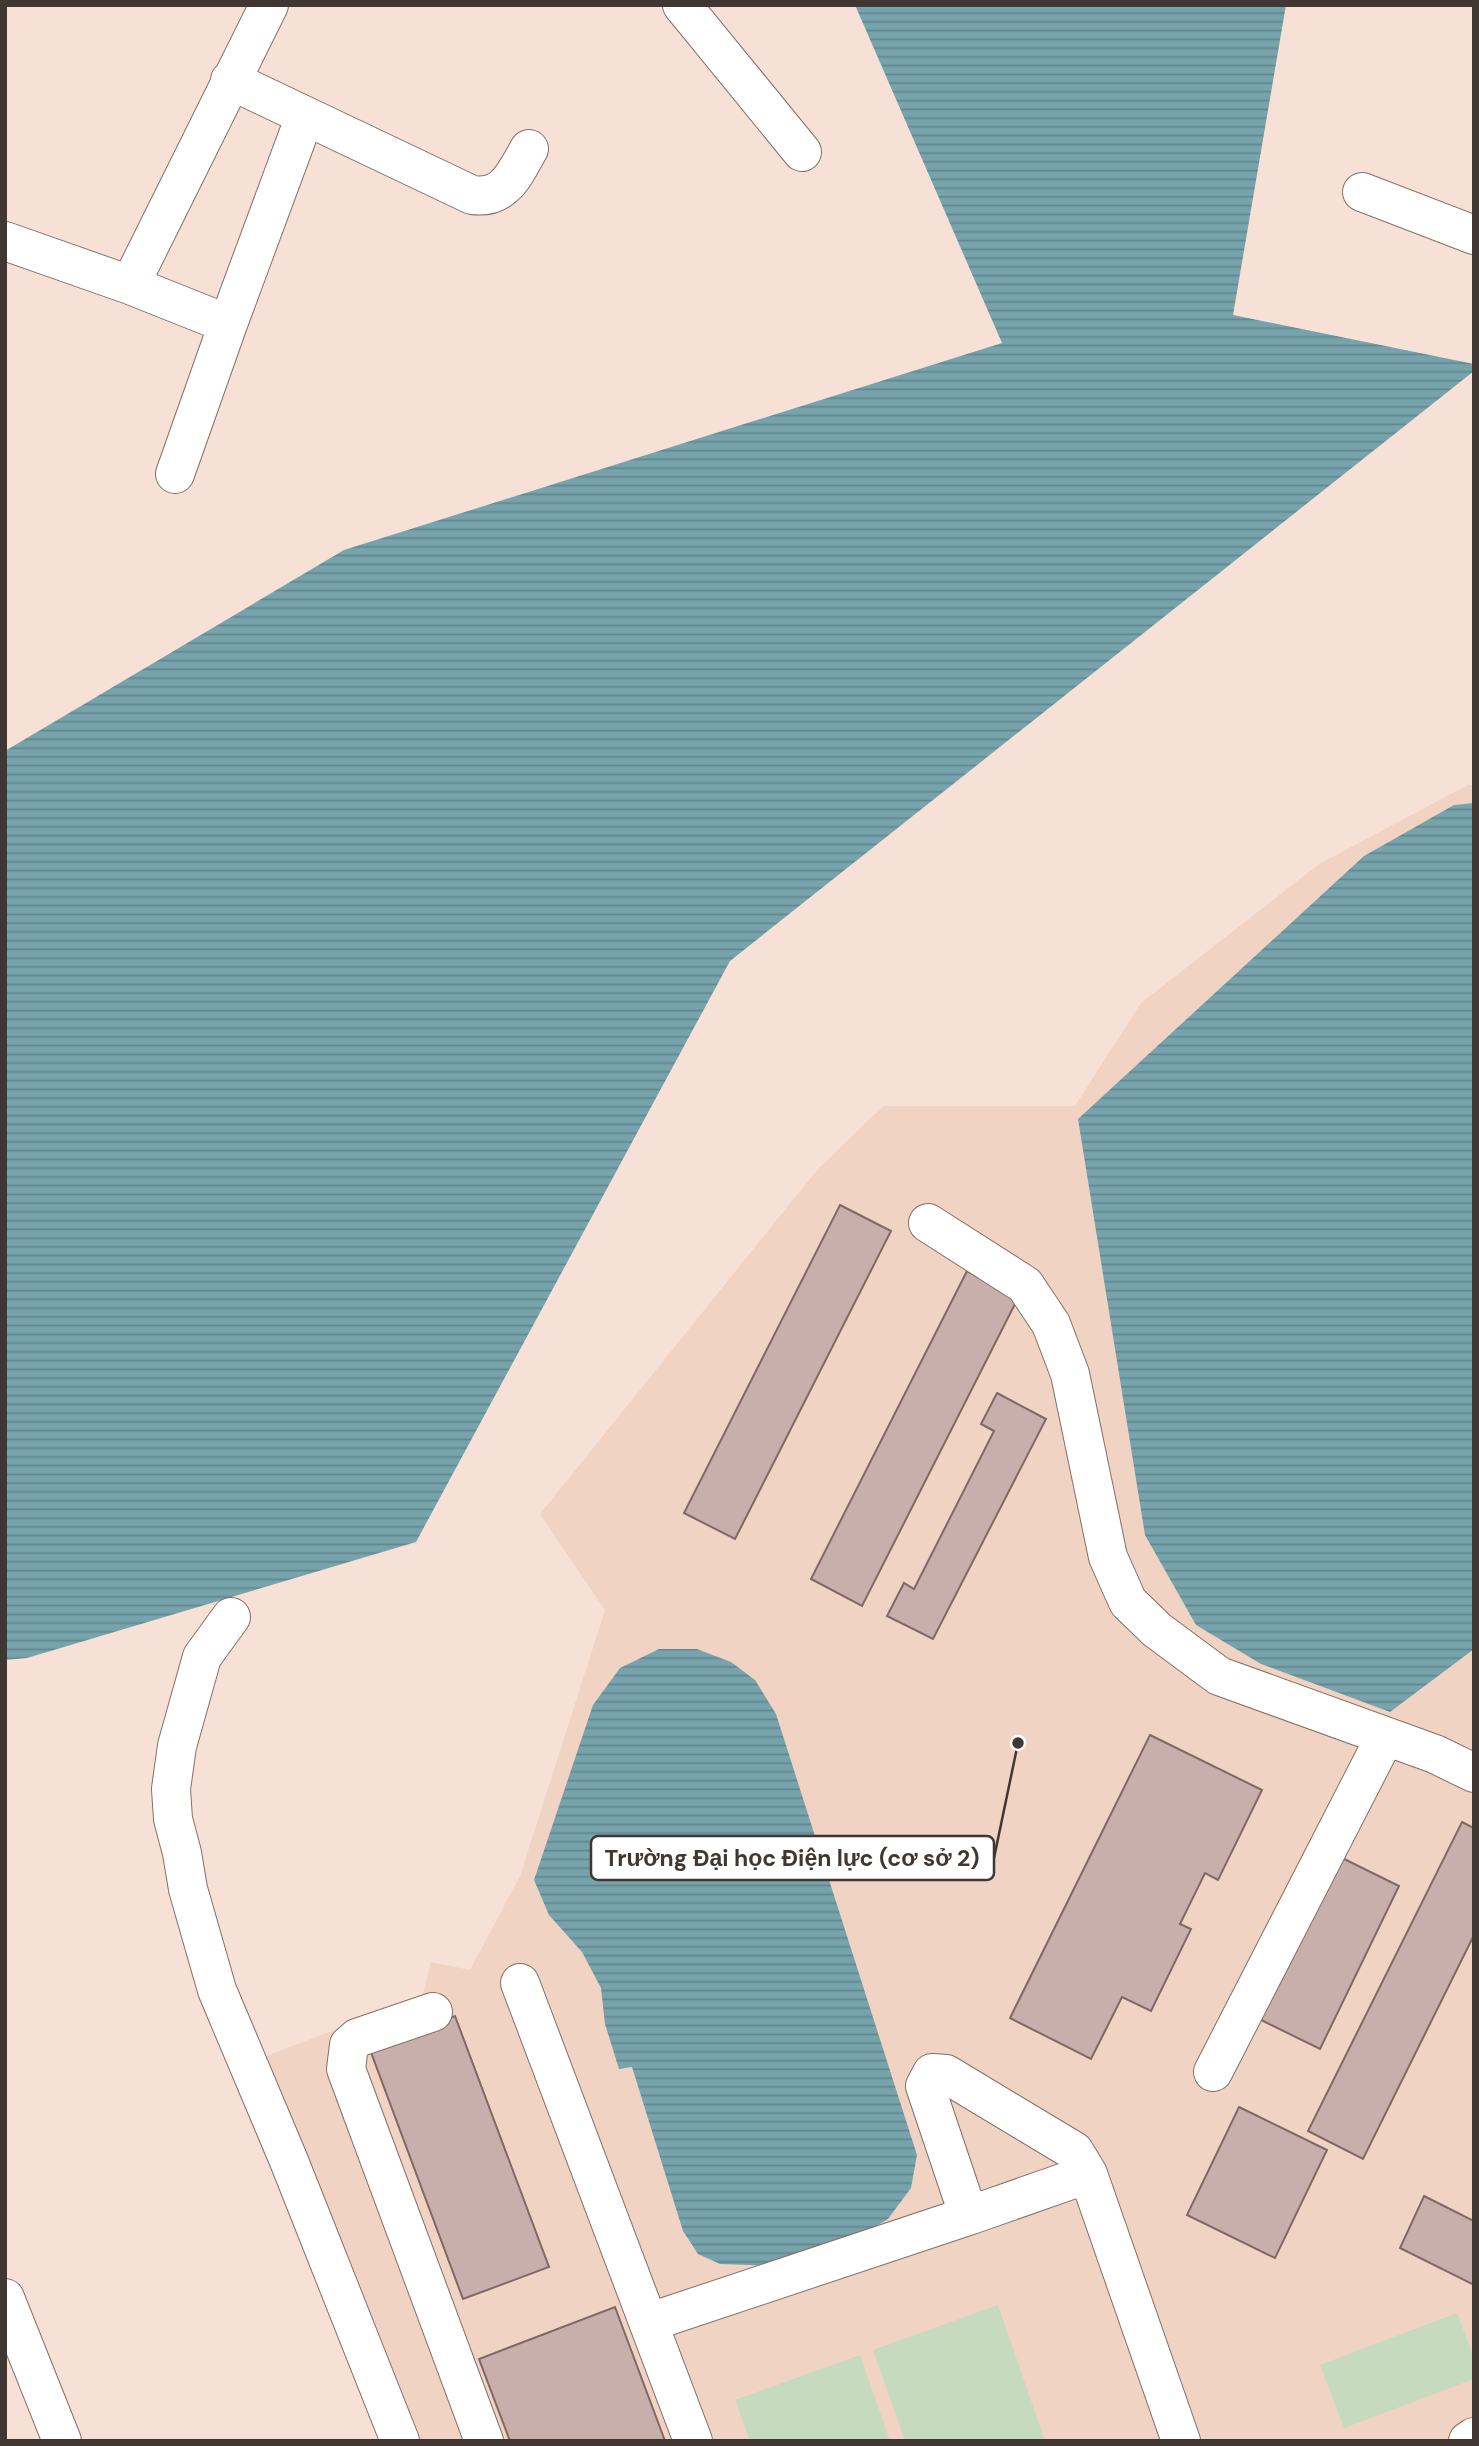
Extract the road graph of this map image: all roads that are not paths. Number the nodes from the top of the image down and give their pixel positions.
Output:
1 (268, 5) edge
2 (682, 5) edge
3 (230, 80) junction
4 (305, 116) junction
5 (529, 149) dead end
6 (802, 152) dead end
7 (1362, 191) dead end
8 (1474, 235) edge
9 (5, 241) edge
10 (130, 285) junction
11 (228, 324) junction
12 (175, 474) dead end
13 (928, 1223) dead end
14 (231, 1617) dead end
15 (1385, 1737) junction
16 (1474, 1773) edge
17 (520, 1983) dead end
18 (433, 2012) dead end
19 (1213, 2072) dead end
20 (1088, 2174) junction
21 (971, 2215) junction
22 (5, 2298) edge
23 (650, 2322) junction
24 (1474, 2437) edge
25 (62, 2441) edge
26 (400, 2441) edge
27 (484, 2441) edge
28 (693, 2441) edge
29 (1181, 2441) edge
30 (1468, 2441) edge

1 - 3 street
2 - 6 street
3 - 4 street
3 - 10 street
4 - 5 street
4 - 11 street
7 - 8 street
9 - 10 street
10 - 11 street
11 - 12 street
13 - 15 street
14 - 26 street
15 - 16 street
15 - 19 street
17 - 23 street
18 - 27 street
20 - 21 street
20 - 21 street
20 - 29 street
21 - 23 street
22 - 25 street
23 - 28 street
24 - 30 street

